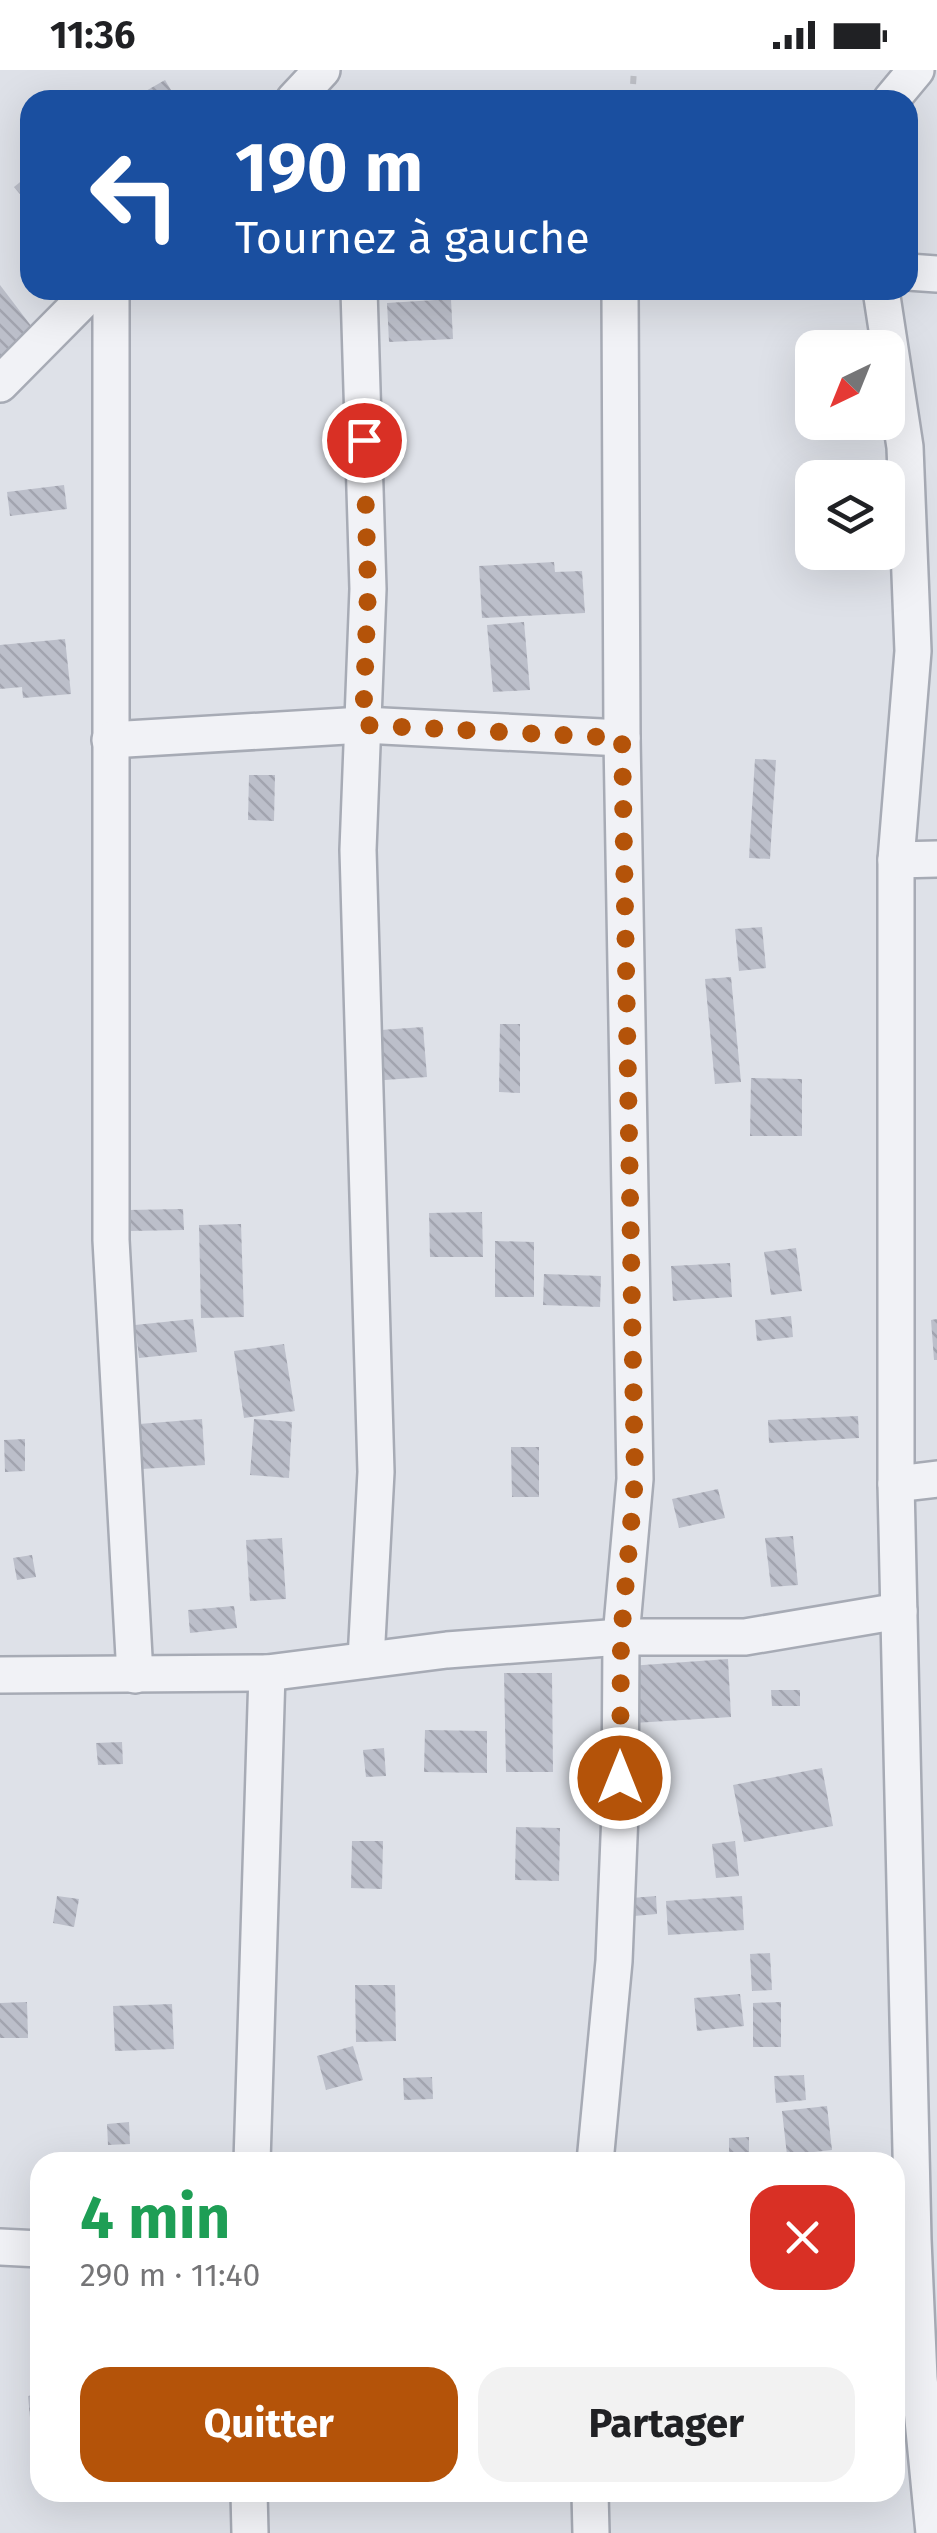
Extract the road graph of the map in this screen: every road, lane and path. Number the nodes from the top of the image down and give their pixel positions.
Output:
1 (326, 70) edge
2 (916, 70) edge
3 (305, 90) edge
4 (900, 90) edge
5 (83, 300) edge
6 (111, 300) edge
7 (359, 300) edge
8 (620, 300) edge
9 (883, 300) edge
10 (0, 384) edge
11 (363, 725) junction
12 (622, 738) junction
13 (110, 740) junction
14 (937, 859) edge
15 (896, 860) junction
16 (937, 1480) edge
17 (896, 1484) junction
18 (898, 1611) junction
19 (621, 1637) junction
20 (366, 1660) junction
21 (268, 1673) junction
22 (135, 1675) junction
23 (0, 1676) edge
24 (252, 2152) edge
25 (596, 2152) edge
26 (915, 2240) edge
27 (0, 2247) edge
28 (30, 2248) edge
29 (249, 2502) edge
30 (590, 2502) edge
31 (250, 2533) edge
32 (591, 2533) edge
33 (934, 2533) edge

1 - 3 street
2 - 4 street
5 - 10 street
6 - 13 street
7 - 11 street
8 - 12 street
9 - 15 street
11 - 12 street
11 - 13 street
11 - 20 street
12 - 19 street
13 - 22 street
14 - 15 street
15 - 17 street
16 - 17 street
17 - 18 street
18 - 19 street
18 - 26 street
19 - 20 street
19 - 25 street
20 - 21 street
21 - 22 street
21 - 24 street
22 - 23 street
26 - 33 street
27 - 28 street
29 - 31 street
30 - 32 street

